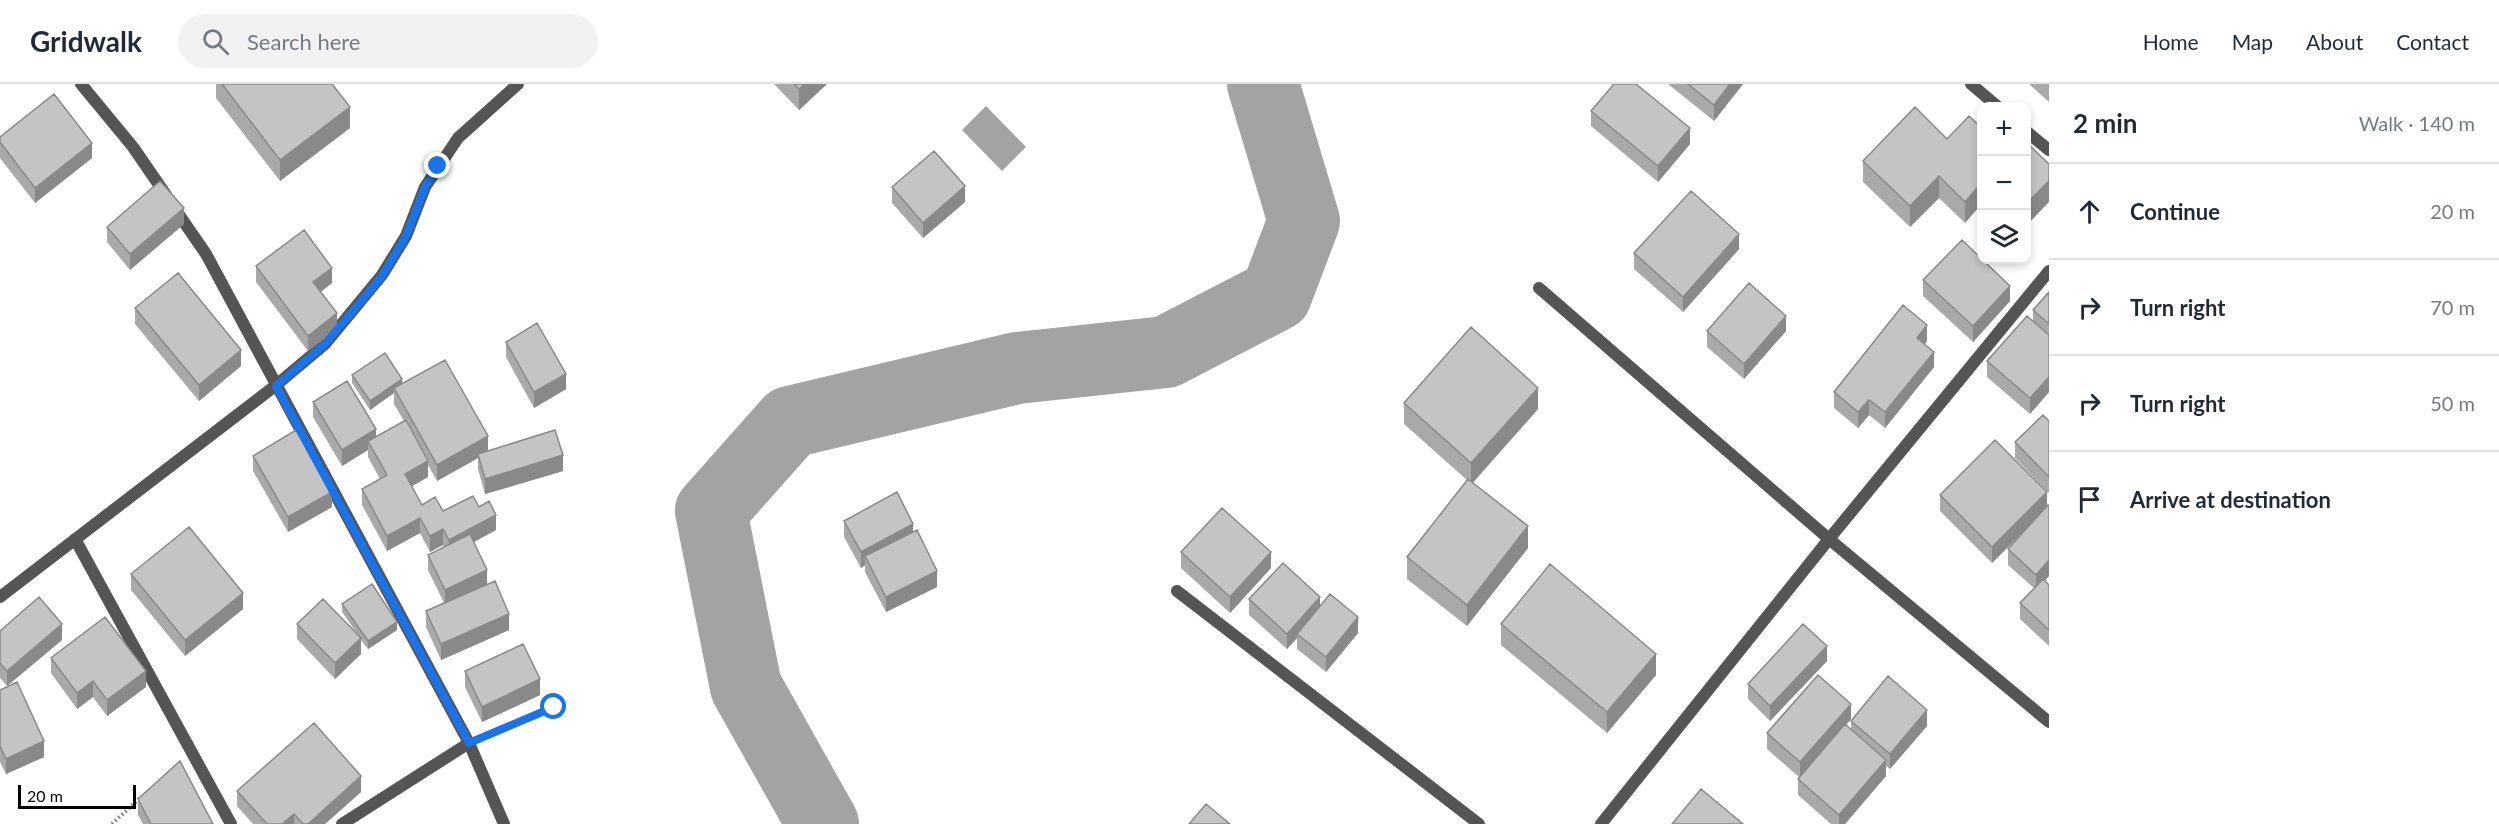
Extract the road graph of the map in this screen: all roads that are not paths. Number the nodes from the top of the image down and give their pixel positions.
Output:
1 (81, 84) edge
2 (519, 84) edge
3 (1971, 84) edge
4 (1993, 102) edge
5 (2031, 135) edge
6 (2049, 150) edge
7 (2049, 271) edge
8 (1539, 288) dead end
9 (276, 386) junction
10 (75, 539) junction
11 (1829, 539) junction
12 (1177, 591) dead end
13 (0, 597) edge
14 (2049, 722) edge
15 (469, 743) junction
16 (231, 824) edge
17 (342, 824) edge
18 (504, 824) edge
19 (1479, 824) edge
20 (1601, 824) edge

1 - 9 street
2 - 9 street
3 - 4 street
5 - 6 street
7 - 11 street
8 - 11 street
9 - 10 street
9 - 15 street
10 - 13 street
10 - 16 street
11 - 14 street
11 - 20 street
12 - 19 street
15 - 17 street
15 - 18 street

